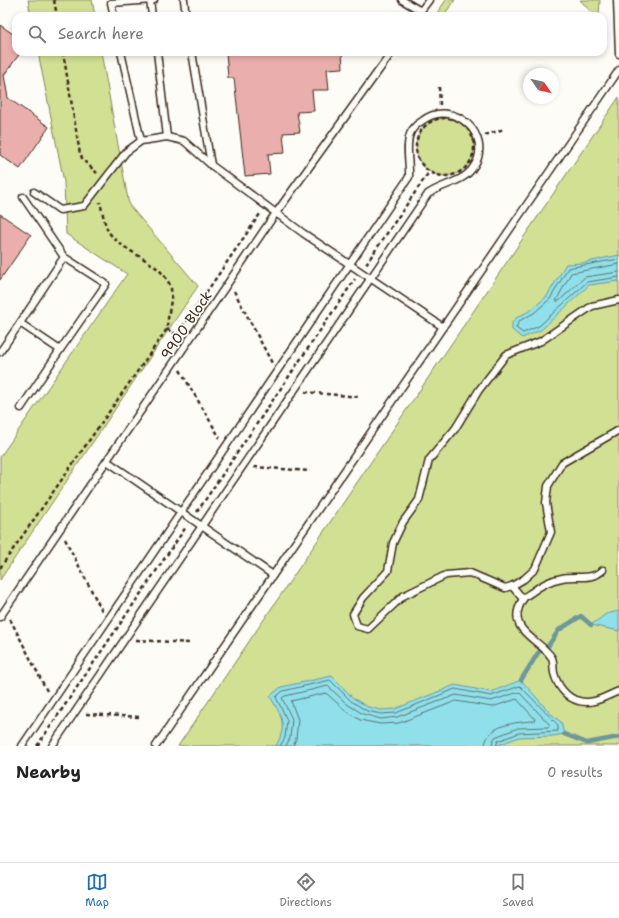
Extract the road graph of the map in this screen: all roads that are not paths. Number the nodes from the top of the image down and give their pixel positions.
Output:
1 (150, 0) edge
2 (154, 0) edge
3 (184, 0) edge
4 (402, 0) edge
5 (429, 0) edge
6 (617, 0) edge
7 (113, 12) edge
8 (152, 12) edge
9 (186, 12) edge
10 (417, 12) edge
11 (421, 12) edge
12 (619, 54) edge
13 (122, 56) edge
14 (157, 56) edge
15 (193, 56) edge
16 (389, 56) edge
17 (619, 70) edge
18 (167, 137) junction
19 (141, 141) junction
20 (211, 165) junction
21 (34, 192) dead end
22 (24, 198) dead end
23 (277, 212) junction
24 (64, 257) junction
25 (350, 264) junction
26 (371, 278) junction
27 (619, 300) edge
28 (20, 323) junction
29 (443, 327) junction
30 (60, 350) junction
31 (0, 352) edge
32 (21, 408) dead end
33 (619, 430) edge
34 (107, 461) junction
35 (181, 512) junction
36 (201, 526) junction
37 (603, 570) dead end
38 (274, 575) junction
39 (512, 586) junction
40 (523, 599) junction
41 (0, 617) edge
42 (619, 691) edge
43 (22, 746) edge
44 (52, 746) edge
45 (156, 746) edge

1 - 2 lane
1 - 7 lane
1 - 8 lane
3 - 9 lane
4 - 10 lane
5 - 11 lane
6 - 12 lane
13 - 19 lane
14 - 18 lane
15 - 20 lane
16 - 23 lane, 9900 Block
17 - 29 lane
18 - 19 lane
18 - 20 lane
19 - 21 lane
20 - 23 lane
22 - 24 lane
23 - 25 lane
23 - 34 lane, 9900 Block
24 - 28 lane
24 - 30 lane
25 - 26 lane
25 - 26 lane
25 - 35 lane
26 - 29 lane
26 - 36 lane
27 - 39 lane
28 - 30 lane
28 - 31 lane
29 - 38 lane
30 - 32 lane
33 - 39 lane
34 - 35 lane
34 - 41 lane, 9900 Block
35 - 36 lane
35 - 43 lane
36 - 38 lane
36 - 44 lane
37 - 40 lane
38 - 45 lane
39 - 40 lane
40 - 42 lane

